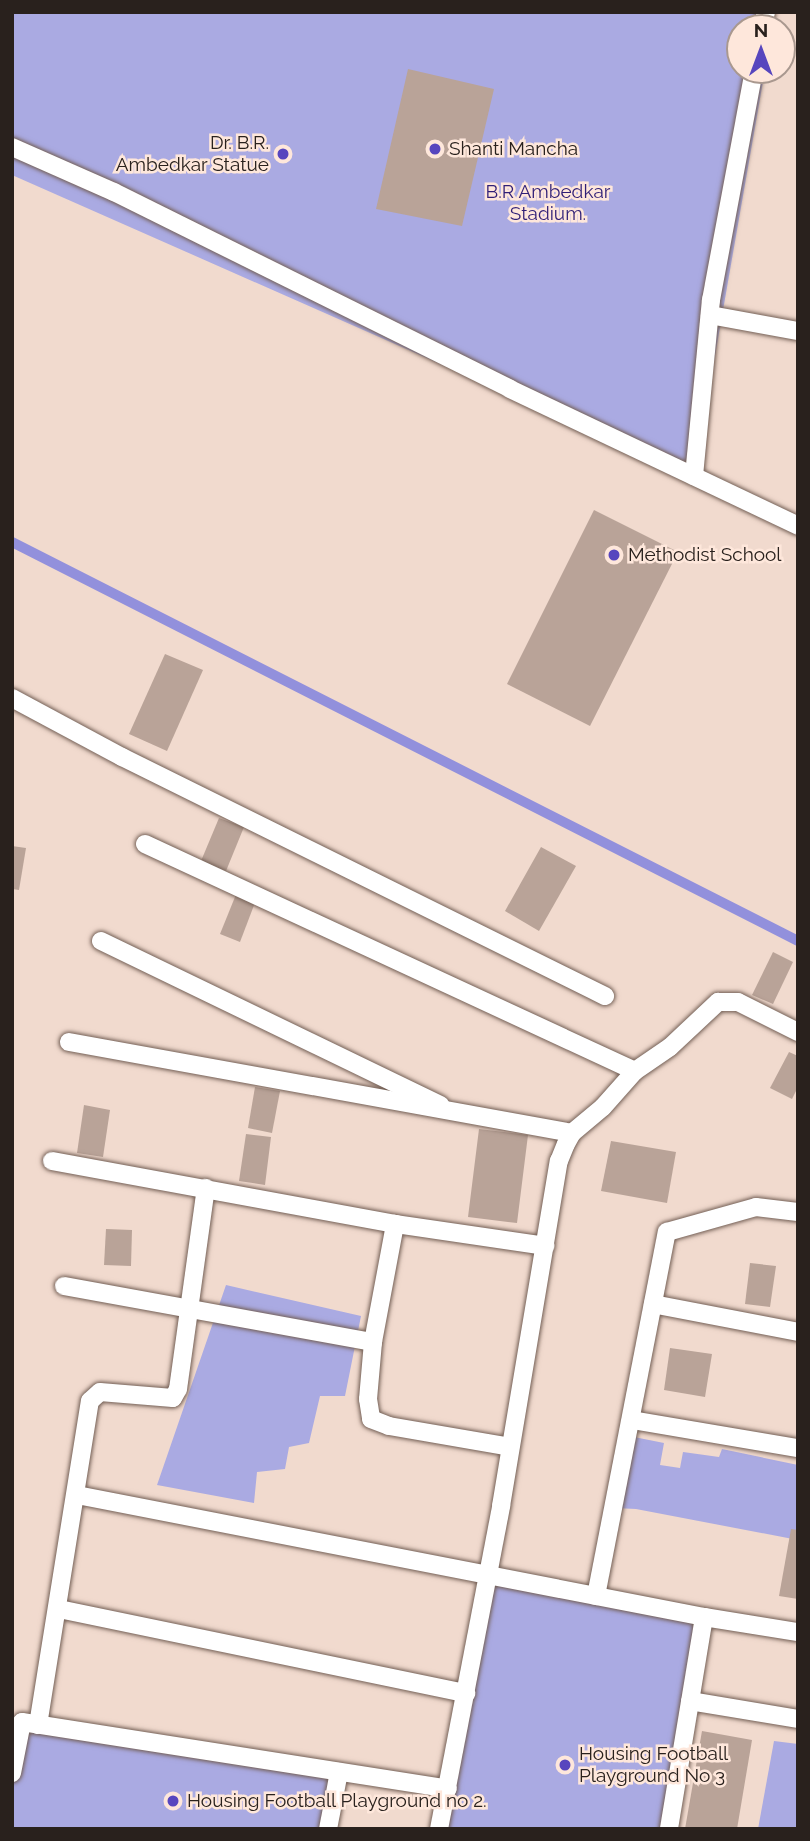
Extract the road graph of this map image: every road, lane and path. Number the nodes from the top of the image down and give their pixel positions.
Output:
1 (751, 84) edge
2 (12, 147) edge
3 (710, 315) junction
4 (798, 331) edge
5 (694, 476) junction
6 (798, 526) edge
7 (12, 698) edge
8 (145, 844) dead end
9 (101, 941) dead end
10 (605, 996) dead end
11 (798, 1032) edge
12 (69, 1042) dead end
13 (635, 1071) junction
14 (462, 1115) junction
15 (572, 1133) junction
16 (52, 1161) dead end
17 (206, 1188) junction
18 (798, 1212) edge
19 (395, 1224) junction
20 (545, 1246) junction
21 (64, 1286) dead end
22 (653, 1304) junction
23 (191, 1310) junction
24 (798, 1332) edge
25 (373, 1342) junction
26 (632, 1420) junction
27 (510, 1447) junction
28 (798, 1448) edge
29 (77, 1495) junction
30 (489, 1575) junction
31 (596, 1596) junction
32 (59, 1609) junction
33 (704, 1616) junction
34 (798, 1632) edge
35 (466, 1693) junction
36 (690, 1701) junction
37 (798, 1719) edge
38 (38, 1725) junction
39 (339, 1772) junction
40 (12, 1773) edge
41 (448, 1789) junction
42 (328, 1829) edge
43 (439, 1829) edge
44 (669, 1829) edge

1 - 3 lane
2 - 5 lane
3 - 4 lane
3 - 5 lane
5 - 6 lane
7 - 10 lane
8 - 13 lane
9 - 14 lane
11 - 13 lane
12 - 14 lane
13 - 15 lane
14 - 15 lane
15 - 20 lane
16 - 17 lane
17 - 19 lane
17 - 23 lane
18 - 22 lane
19 - 20 lane
19 - 25 lane
20 - 27 lane
21 - 23 lane
22 - 24 lane
22 - 26 lane
23 - 25 lane
23 - 29 lane
25 - 27 lane
26 - 28 lane
26 - 31 lane
27 - 30 lane
29 - 30 lane
29 - 32 lane
30 - 31 lane
30 - 35 lane
31 - 33 lane
32 - 35 lane
32 - 38 lane
33 - 34 lane
33 - 36 lane
35 - 41 lane
36 - 37 lane
36 - 44 lane
38 - 39 lane
38 - 40 lane
39 - 41 lane
39 - 42 lane
41 - 43 lane

